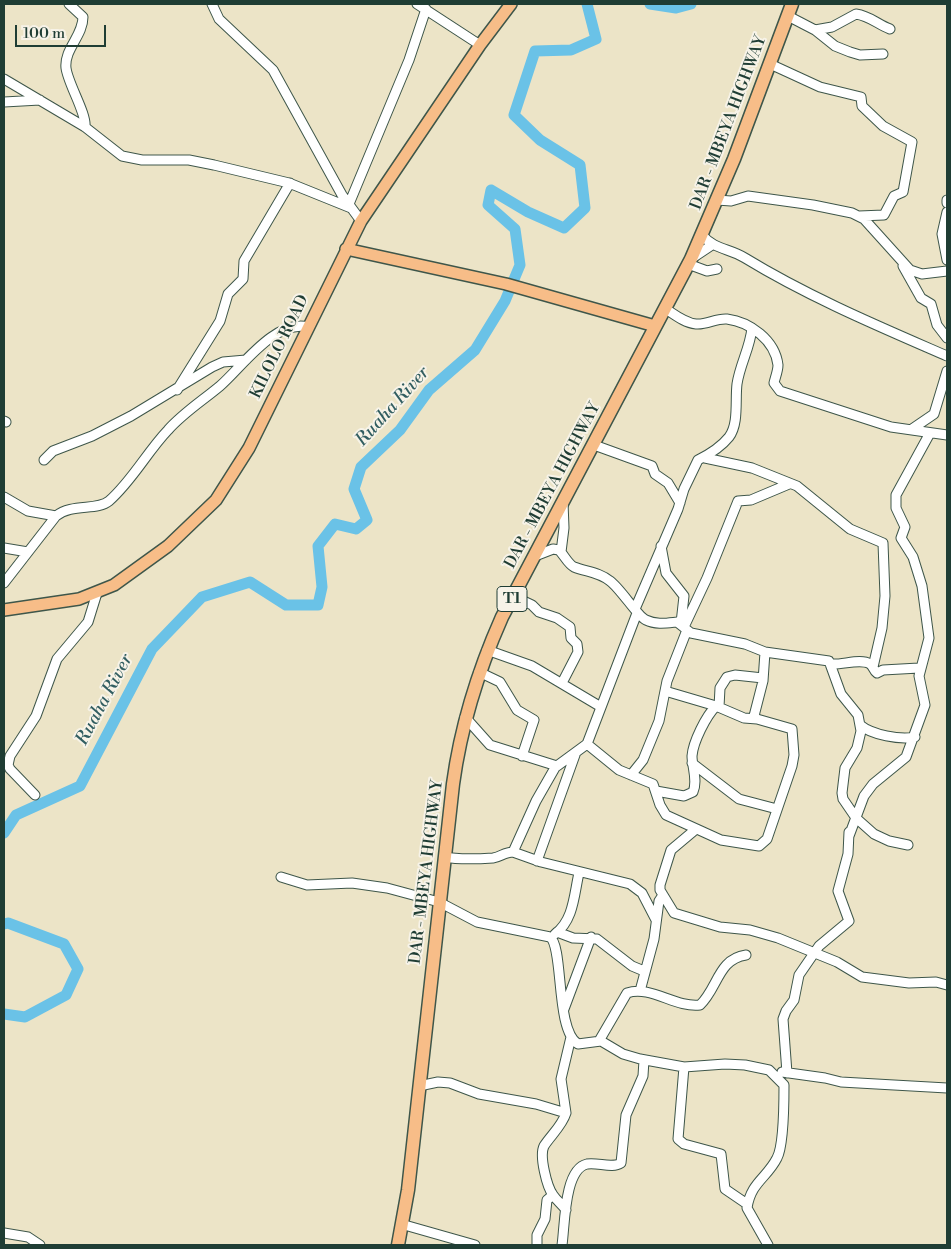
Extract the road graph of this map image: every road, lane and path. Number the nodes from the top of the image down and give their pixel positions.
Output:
1 (69, 4) edge
2 (212, 4) edge
3 (417, 4) edge
4 (511, 4) edge
5 (426, 10) junction
6 (790, 10) edge
7 (890, 29) dead end
8 (815, 30) junction
9 (480, 45) junction
10 (883, 54) dead end
11 (770, 64) junction
12 (4, 79) edge
13 (40, 100) junction
14 (4, 102) edge
15 (85, 127) junction
16 (290, 183) junction
17 (717, 200) junction
18 (350, 206) junction
19 (947, 212) edge
20 (859, 216) junction
21 (361, 221) junction
22 (702, 234) junction
23 (712, 245) junction
24 (346, 249) junction
25 (947, 260) edge
26 (689, 261) junction
27 (901, 261) junction
28 (717, 269) dead end
29 (947, 271) edge
30 (666, 309) junction
31 (655, 326) junction
32 (308, 327) junction
33 (752, 328) junction
34 (947, 338) edge
35 (947, 356) edge
36 (246, 360) junction
37 (947, 372) edge
38 (177, 390) junction
39 (912, 429) junction
40 (930, 432) junction
41 (947, 435) edge
42 (594, 445) junction
43 (705, 458) junction
44 (44, 460) dead end
45 (790, 484) junction
46 (4, 497) edge
47 (563, 502) junction
48 (680, 503) junction
49 (56, 516) junction
50 (661, 546) junction
51 (4, 548) edge
52 (28, 552) junction
53 (561, 552) junction
54 (535, 556) junction
55 (4, 583) edge
56 (97, 593) junction
57 (513, 596) junction
58 (4, 610) edge
59 (636, 611) junction
60 (684, 627) junction
61 (487, 650) junction
62 (765, 652) junction
63 (831, 664) junction
64 (873, 668) junction
65 (919, 668) junction
66 (479, 672) junction
67 (763, 678) junction
68 (562, 683) junction
69 (665, 690) junction
70 (601, 707) junction
71 (718, 707) junction
72 (465, 717) junction
73 (757, 719) junction
74 (860, 725) junction
75 (915, 737) junction
76 (587, 744) junction
77 (576, 753) junction
78 (522, 756) junction
79 (692, 763) junction
80 (556, 766) junction
81 (631, 775) junction
82 (656, 791) junction
83 (35, 795) dead end
84 (777, 809) junction
85 (853, 814) junction
86 (696, 829) junction
87 (908, 845) dead end
88 (513, 852) junction
89 (444, 858) junction
90 (537, 861) junction
91 (579, 873) junction
92 (281, 877) dead end
93 (663, 895) junction
94 (439, 902) junction
95 (656, 920) junction
96 (554, 935) junction
97 (591, 937) junction
98 (814, 952) junction
99 (746, 955) dead end
100 (644, 971) junction
101 (947, 985) edge
102 (640, 991) junction
103 (564, 1010) junction
104 (571, 1037) junction
105 (598, 1042) junction
106 (644, 1060) junction
107 (684, 1067) junction
108 (769, 1070) junction
109 (787, 1073) junction
110 (419, 1086) junction
111 (947, 1088) edge
112 (566, 1113) junction
113 (553, 1195) junction
114 (748, 1204) junction
115 (566, 1210) junction
116 (401, 1224) junction
117 (4, 1233) edge
118 (40, 1245) edge
119 (398, 1245) edge
120 (472, 1245) edge
121 (537, 1245) edge
122 (562, 1245) edge
123 (768, 1245) edge

1 - 15 street
2 - 18 street
3 - 5 street
4 - 9 main road, KILOLO ROAD
5 - 9 street
5 - 18 street
6 - 8 street
6 - 11 highway, DAR - MBEYA HIGHWAY / T1
7 - 8 street
8 - 10 street
9 - 21 main road, KILOLO ROAD
11 - 17 highway, DAR - MBEYA HIGHWAY / T1
11 - 20 street
12 - 13 street
13 - 14 street
13 - 15 street
15 - 16 street
16 - 18 street
16 - 38 street
17 - 20 street
17 - 22 highway, DAR - MBEYA HIGHWAY / T1
18 - 21 street
19 - 25 street
20 - 27 street
21 - 24 main road, KILOLO ROAD
22 - 23 street
22 - 26 highway, DAR - MBEYA HIGHWAY / T1
23 - 26 street
23 - 35 street
24 - 31 main road
24 - 32 main road, KILOLO ROAD
26 - 28 street
26 - 30 highway, DAR - MBEYA HIGHWAY / T1
27 - 29 street
27 - 34 street
30 - 31 highway, DAR - MBEYA HIGHWAY / T1
30 - 33 street
31 - 42 highway, DAR - MBEYA HIGHWAY / T1
32 - 36 street
32 - 56 main road, KILOLO ROAD
33 - 39 street
33 - 43 street
36 - 38 street
36 - 49 street
37 - 39 street
38 - 44 street
39 - 40 street
40 - 41 street
40 - 65 street
42 - 47 highway, DAR - MBEYA HIGHWAY / T1
42 - 48 street
43 - 45 street
43 - 48 street
45 - 60 street
45 - 64 street
46 - 49 street
47 - 53 street
47 - 54 highway, DAR - MBEYA HIGHWAY / T1
48 - 50 street
49 - 52 street
50 - 59 street
50 - 60 street
51 - 52 street
52 - 55 street
53 - 54 street
53 - 59 street
54 - 57 highway, DAR - MBEYA HIGHWAY / T1
56 - 58 main road, KILOLO ROAD
56 - 83 street
57 - 61 highway, DAR - MBEYA HIGHWAY / T1
57 - 68 street
59 - 60 street
59 - 70 street
60 - 62 street
60 - 69 street
61 - 66 highway, DAR - MBEYA HIGHWAY / T1
61 - 68 street
62 - 63 street
62 - 67 street
63 - 64 street
63 - 74 street
64 - 65 street
65 - 75 street
66 - 72 highway, DAR - MBEYA HIGHWAY / T1
66 - 78 street
67 - 71 street
67 - 73 street
68 - 70 street
69 - 71 street
69 - 81 street
70 - 76 street
71 - 73 street
71 - 79 street
72 - 78 street
72 - 89 highway, DAR - MBEYA HIGHWAY / T1
73 - 84 street
74 - 75 street
74 - 85 street
75 - 85 street
76 - 77 street
76 - 81 street
77 - 80 street
77 - 90 street
78 - 80 street
79 - 82 street
79 - 84 street
80 - 88 street
81 - 82 street
82 - 86 street
84 - 86 street
85 - 87 street
85 - 98 street
86 - 93 street
88 - 89 street
88 - 90 street
89 - 94 highway, DAR - MBEYA HIGHWAY / T1
90 - 91 street
91 - 95 street
91 - 96 street
92 - 94 street
93 - 95 street
93 - 98 street
94 - 96 street
94 - 110 highway, DAR - MBEYA HIGHWAY / T1
95 - 100 street
96 - 97 street
96 - 103 street
97 - 100 street
97 - 103 street
98 - 101 street
98 - 109 street
99 - 102 street
100 - 102 street
102 - 105 street
103 - 104 street
104 - 105 street
104 - 112 street
105 - 106 street
106 - 107 street
106 - 115 street
107 - 108 street
107 - 114 street
108 - 109 street
108 - 114 street
109 - 111 street
110 - 112 street
110 - 116 highway, DAR - MBEYA HIGHWAY / T1
112 - 113 street
113 - 115 street
113 - 121 street
114 - 123 street
115 - 122 street
116 - 119 highway, DAR - MBEYA HIGHWAY / T1
116 - 120 street
117 - 118 street

